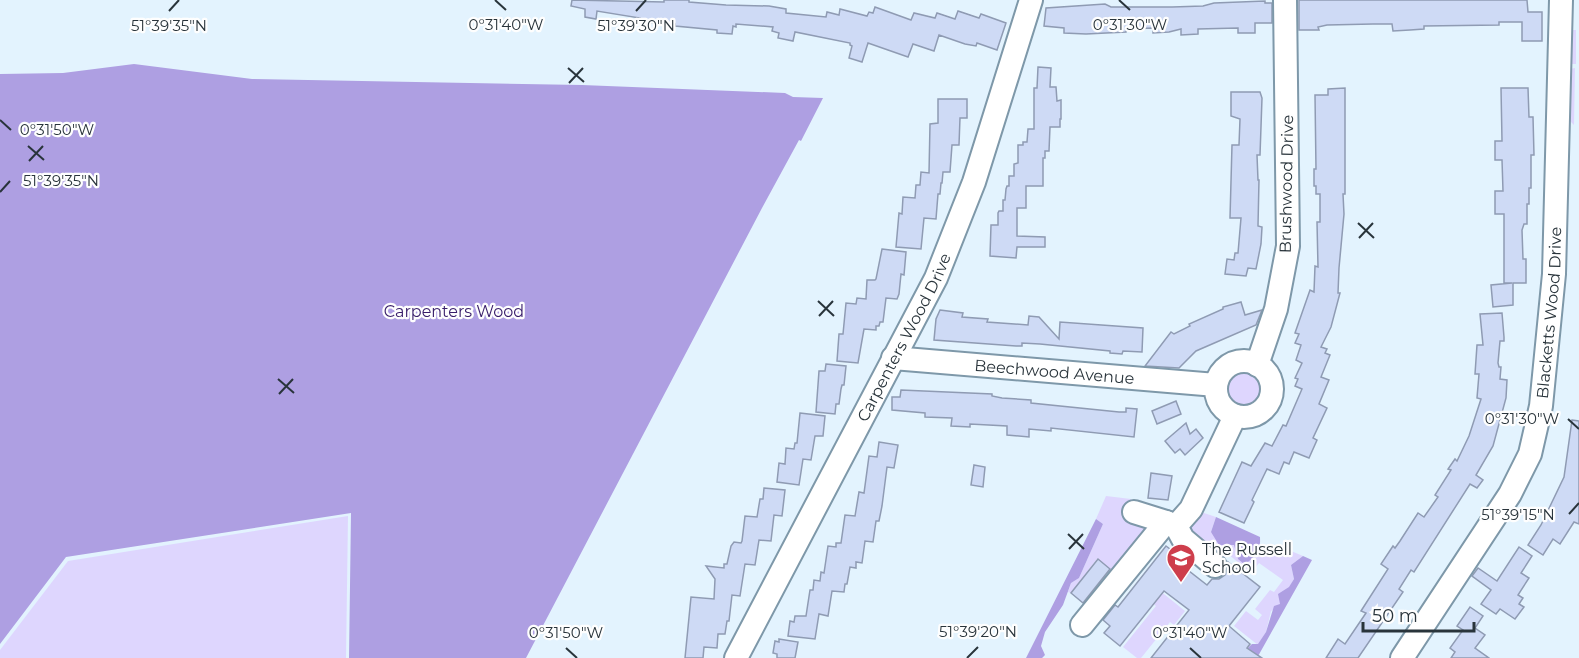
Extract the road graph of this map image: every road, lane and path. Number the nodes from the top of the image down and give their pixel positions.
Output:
1 (1031, 0) edge
2 (1285, 0) edge
3 (1562, 0) edge
4 (893, 358) junction
5 (1257, 365) junction
6 (1216, 385) junction
7 (1235, 416) junction
8 (1134, 512) dead end
9 (1171, 524) junction
10 (1215, 566) dead end
11 (1082, 626) dead end
12 (736, 658) edge
13 (1402, 658) edge

1 - 4 street, Carpenters Wood Drive
2 - 5 street, Brushwood Drive
3 - 13 street, Blacketts Wood Drive
4 - 6 street, Beechwood Avenue
4 - 12 street, Carpenters Wood Drive
5 - 6 street
5 - 7 street
6 - 7 street
7 - 9 street
8 - 9 street
9 - 10 street
9 - 11 street

